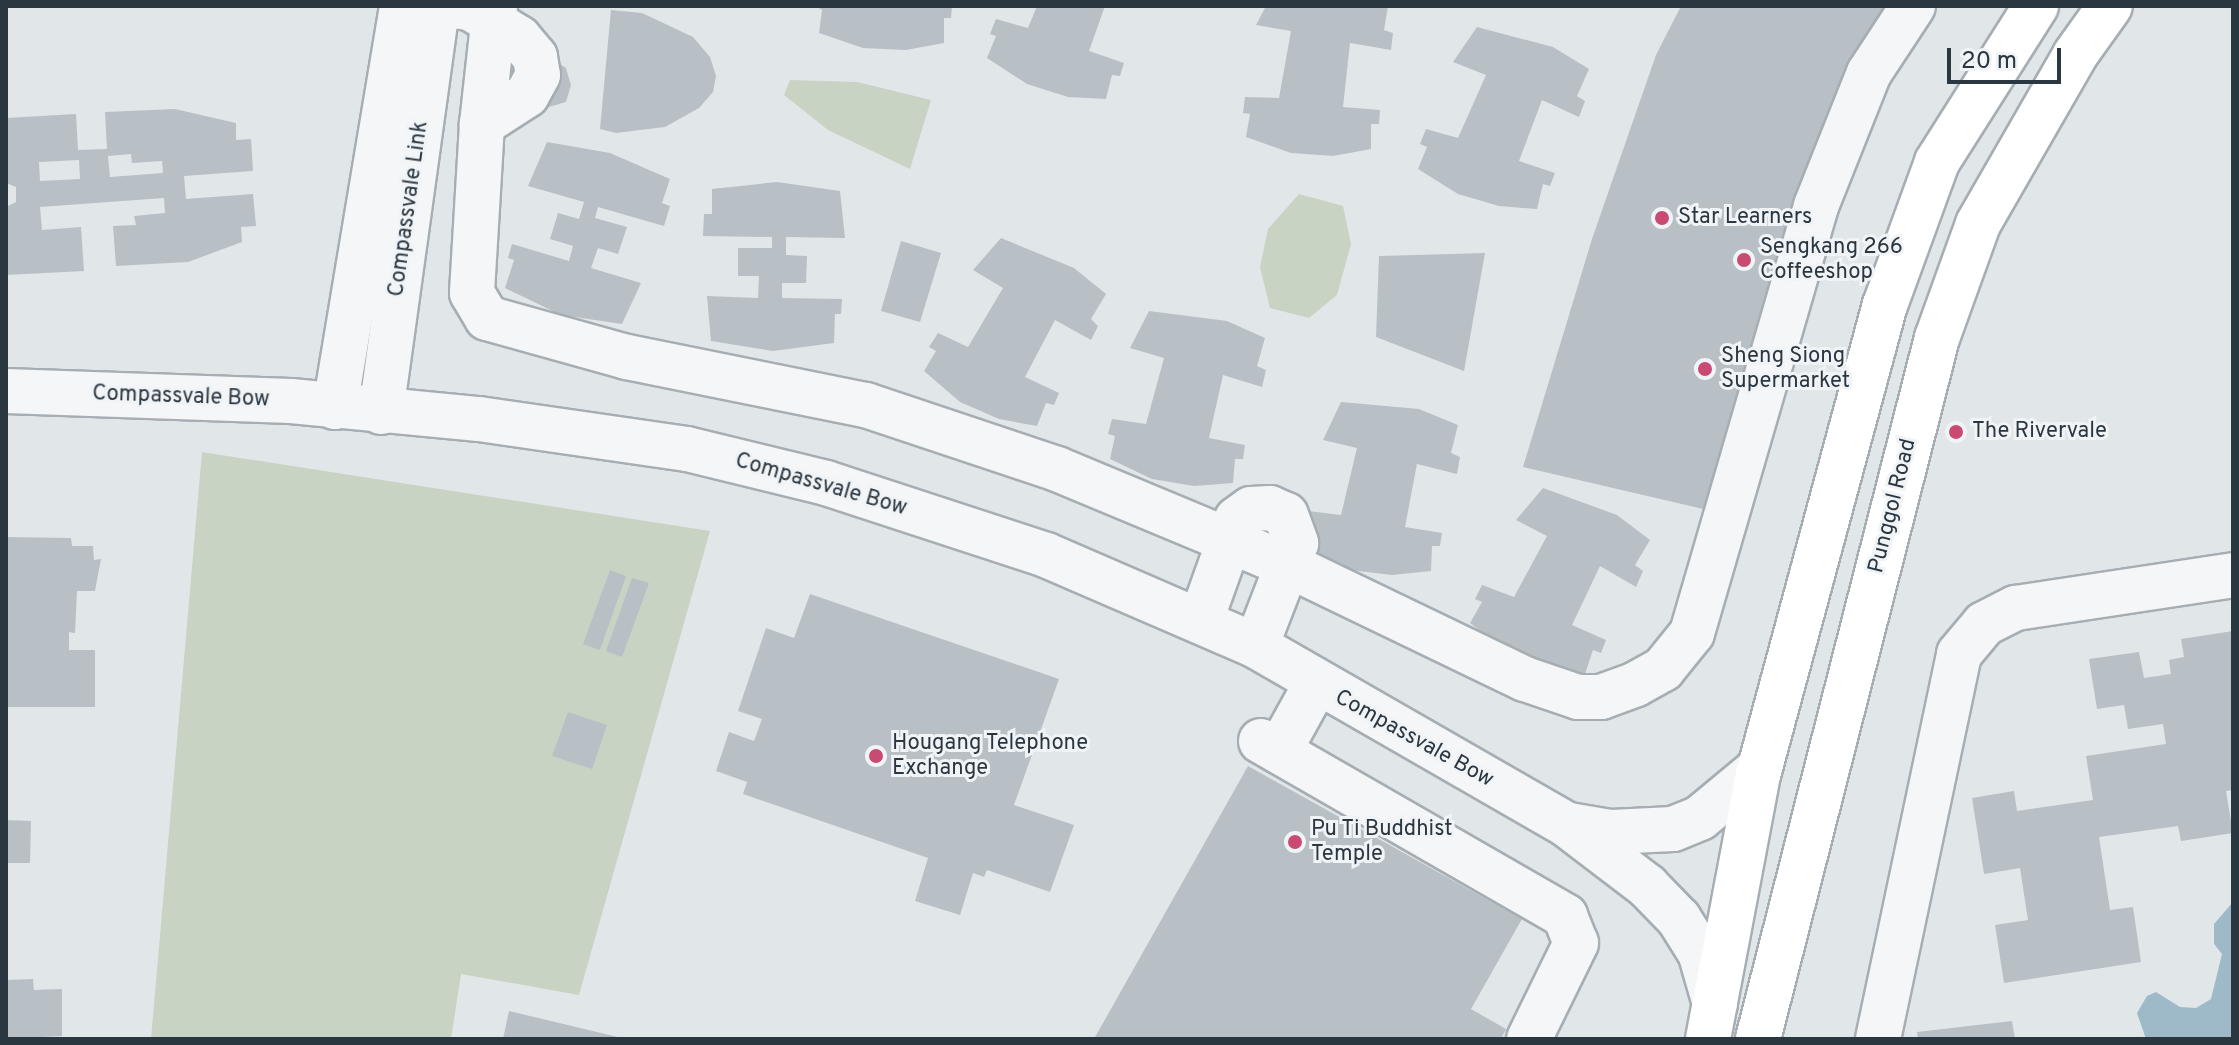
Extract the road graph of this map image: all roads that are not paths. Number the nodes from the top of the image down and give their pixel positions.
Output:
1 (402, 6) edge
2 (437, 6) edge
3 (1913, 6) edge
4 (2036, 6) edge
5 (2110, 6) edge
6 (480, 11) edge
7 (427, 65) junction
8 (6, 391) edge
9 (335, 407) junction
10 (381, 412) junction
11 (1228, 540) junction
12 (1288, 565) junction
13 (2233, 575) edge
14 (1201, 620) junction
15 (1256, 646) junction
16 (1316, 684) junction
17 (1760, 768) junction
18 (1567, 825) junction
19 (1711, 1022) edge
20 (1529, 1039) edge
21 (1758, 1039) edge
22 (1878, 1039) edge

1 - 7 street, Compassvale Link
2 - 7 street, Compassvale Link
3 - 12 street
4 - 17 main road
5 - 21 main road, Punggol Road
6 - 11 street
7 - 9 street, Compassvale Link
7 - 10 street, Compassvale Link
8 - 9 street, Compassvale Bow
9 - 10 street, Compassvale Bow
10 - 14 street, Compassvale Bow
11 - 12 street
11 - 14 street
12 - 15 street
13 - 22 street
14 - 15 street, Compassvale Bow
15 - 16 street, Compassvale Bow
16 - 18 street, Compassvale Bow
16 - 20 street
17 - 18 street, Compassvale Bow
17 - 19 main road
18 - 19 street, Compassvale Bow

